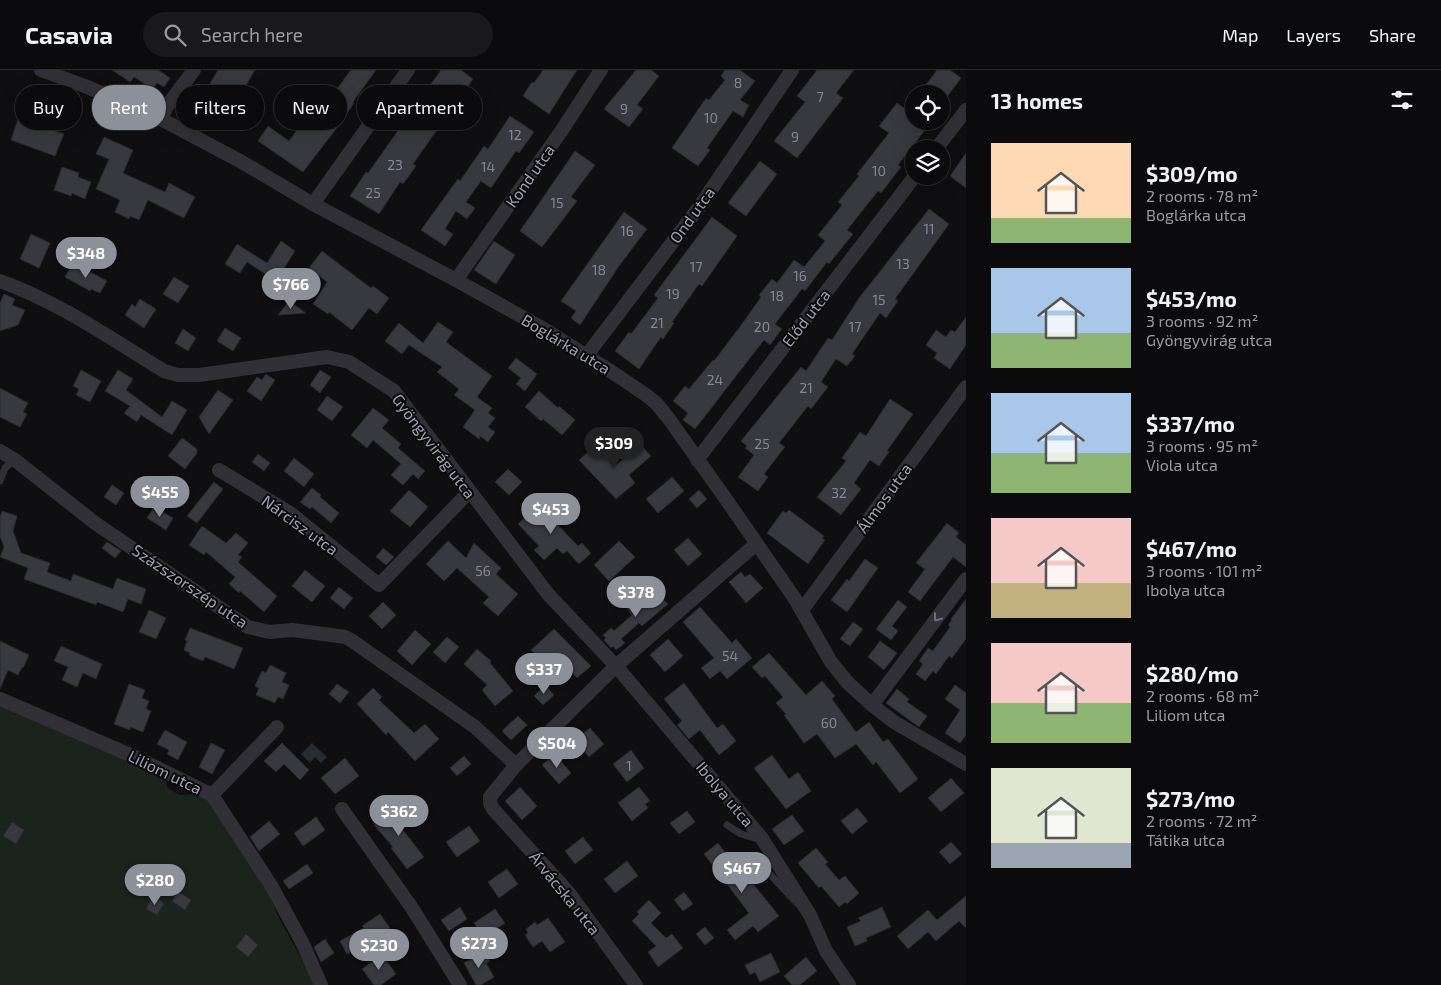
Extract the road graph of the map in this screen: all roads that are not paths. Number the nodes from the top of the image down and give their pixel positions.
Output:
1 (42, 70) edge
2 (194, 70) edge
3 (408, 70) edge
4 (601, 70) edge
5 (792, 70) edge
6 (92, 89) edge
7 (166, 108) edge
8 (966, 110) edge
9 (166, 122) edge
10 (943, 140) edge
11 (908, 185) edge
12 (313, 204) junction
13 (456, 280) junction
14 (0, 281) edge
15 (587, 355) junction
16 (966, 387) edge
17 (0, 451) edge
18 (15, 460) junction
19 (697, 460) junction
20 (219, 470) dead end
21 (0, 481) edge
22 (470, 492) junction
23 (756, 544) junction
24 (966, 579) edge
25 (802, 610) junction
26 (616, 666) junction
27 (0, 699) edge
28 (872, 705) junction
29 (278, 727) dead end
30 (966, 764) edge
31 (516, 765) junction
32 (212, 795) junction
33 (342, 809) dead end
34 (727, 826) dead end
35 (764, 841) junction
36 (764, 868) dead end
37 (810, 915) junction
38 (321, 985) edge
39 (460, 985) edge
40 (636, 985) edge
41 (849, 985) edge

1 - 6 street, Boglárka utca
2 - 7 street
3 - 12 street
4 - 13 street, Kond utca
5 - 15 street, Ond utca
8 - 10 street
9 - 12 street, Boglárka utca
11 - 19 street, Előd utca
12 - 13 street, Boglárka utca
13 - 15 street, Boglárka utca
14 - 22 street, Gyöngyvirág utca
15 - 19 street, Boglárka utca
16 - 25 street, Álmos utca
17 - 18 street, Százszorszép utca
18 - 21 lane
18 - 31 street, Százszorszép utca
19 - 23 street, Boglárka utca
20 - 22 street, Nárcisz utca
22 - 26 street, Gyöngyvirág utca
23 - 25 street, Boglárka utca
23 - 26 street
24 -> 28 street
25 - 28 street, Boglárka utca
26 - 31 street
26 - 35 street, Ibolya utca
27 - 32 street, Liliom utca
28 - 30 street, Boglárka utca
29 - 32 street
31 - 40 street, Árvácska utca
32 - 38 street, Liliom utca
33 - 39 street
34 - 35 lane
35 - 37 street, Ibolya utca
36 - 37 lane
37 - 41 street, Ibolya utca

